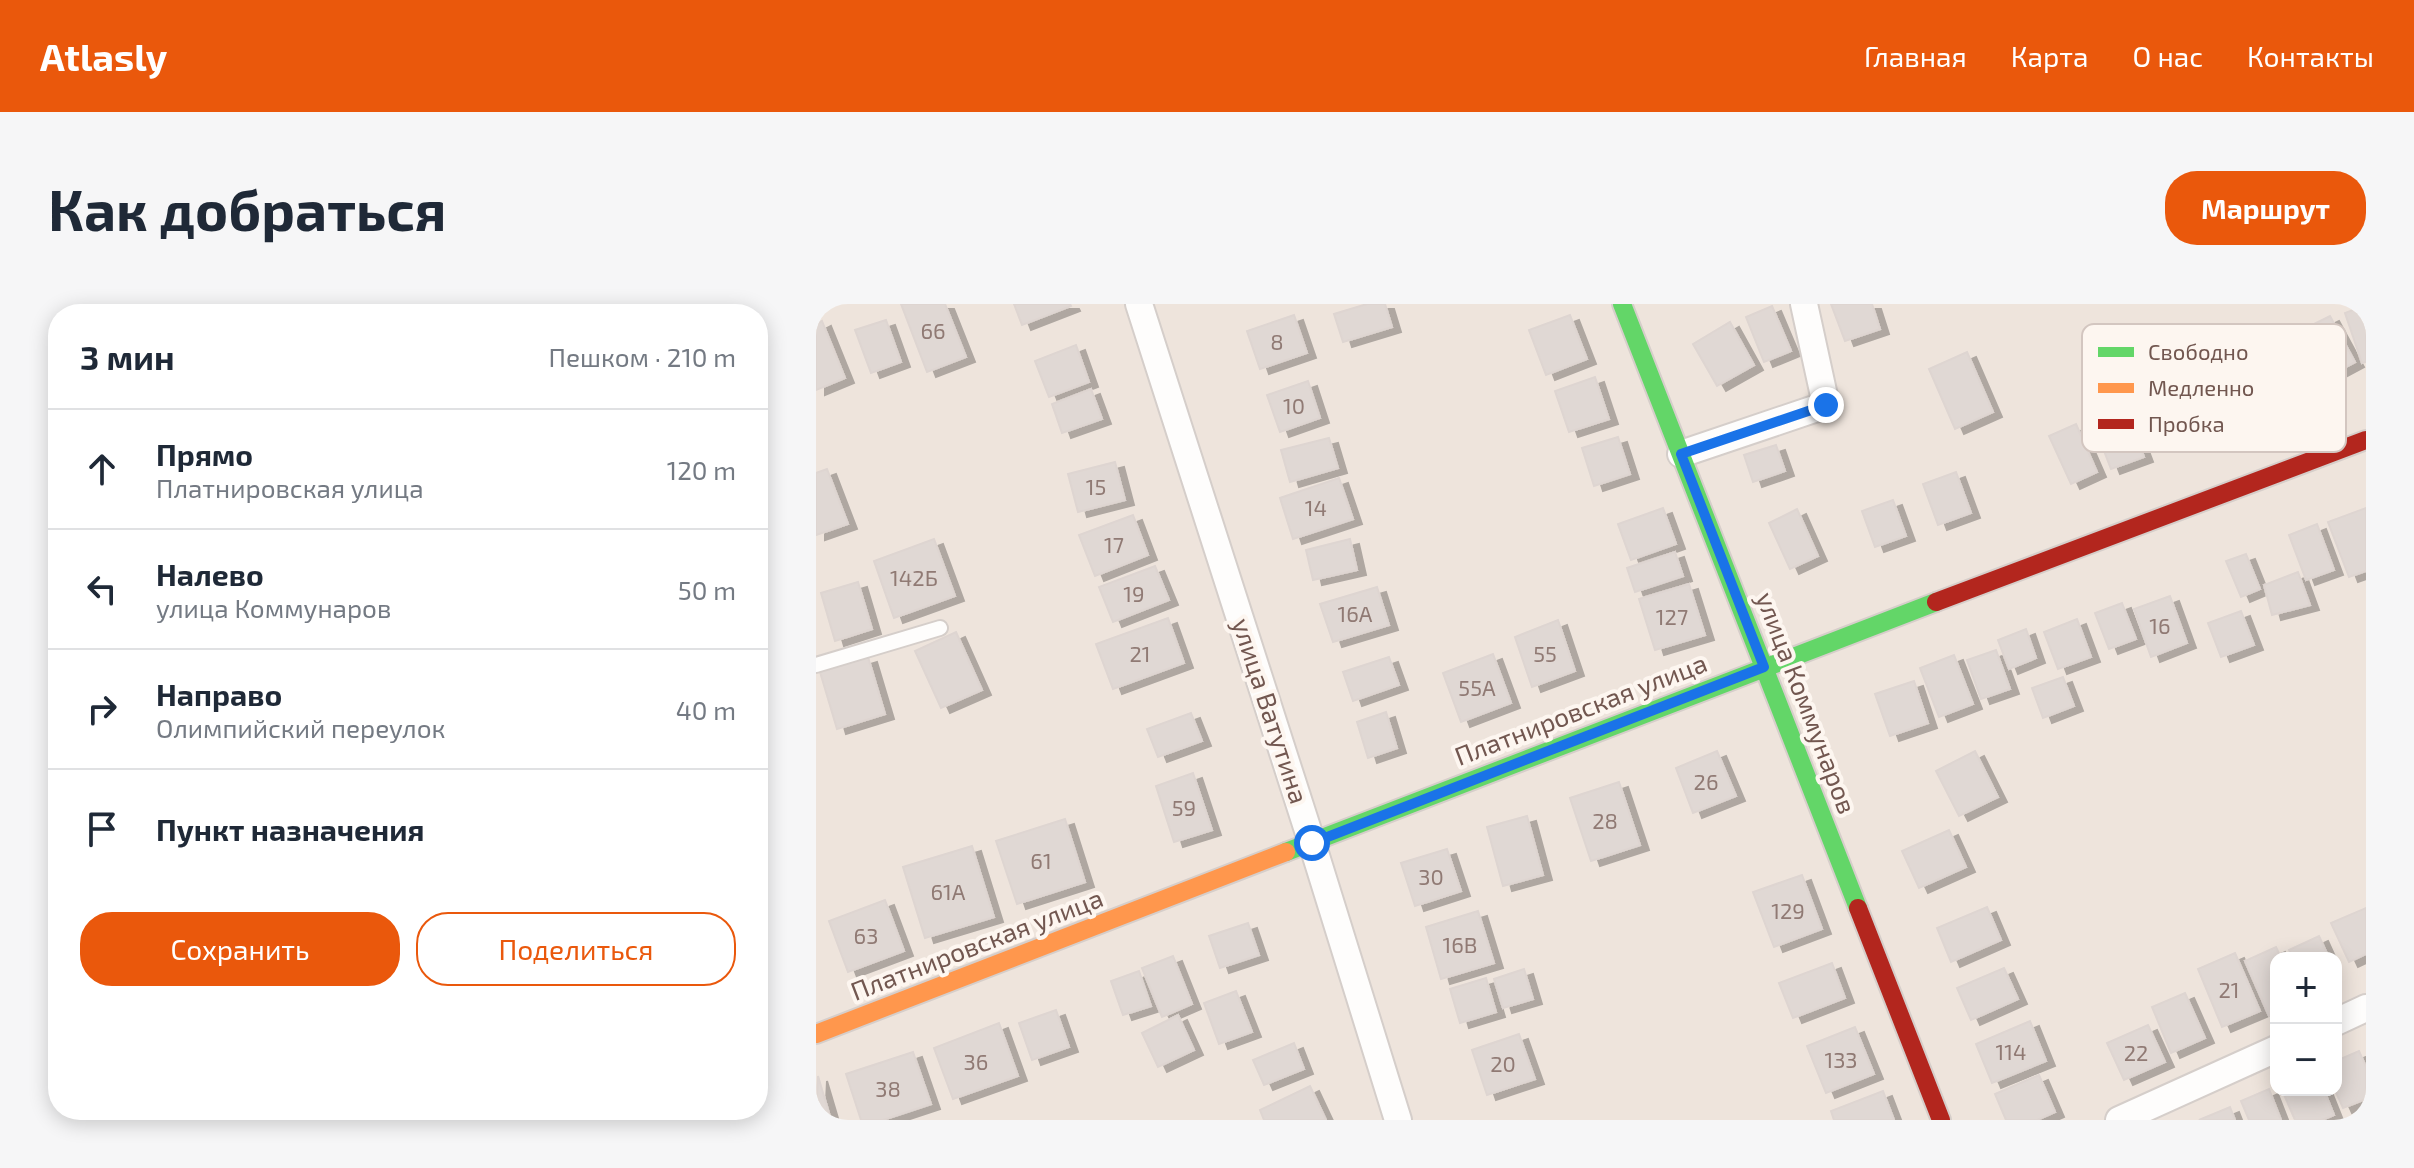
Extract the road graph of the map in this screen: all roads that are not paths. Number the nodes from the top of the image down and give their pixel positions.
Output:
1 (1139, 304) edge
2 (1622, 304) edge
3 (1804, 304) edge
4 (2366, 440) edge
5 (2346, 448) edge
6 (2334, 452) edge
7 (1681, 454) junction
8 (940, 628) dead end
9 (816, 665) edge
10 (1764, 667) junction
11 (1312, 843) junction
12 (2366, 1008) edge
13 (2342, 1019) edge
14 (816, 1034) edge
15 (2270, 1052) edge
16 (1398, 1120) edge
17 (1941, 1120) edge
18 (2119, 1120) edge

1 - 11 street, улица Ватутина
2 - 7 street, улица Коммунаров
3 - 7 street
4 - 5 street, Платнировская улица
6 - 10 street, Платнировская улица
7 - 10 street, улица Коммунаров
8 - 9 lane
10 - 11 street, Платнировская улица
10 - 17 street, улица Коммунаров
11 - 14 street, Платнировская улица
11 - 16 street, улица Ватутина
12 - 13 street
15 - 18 street

